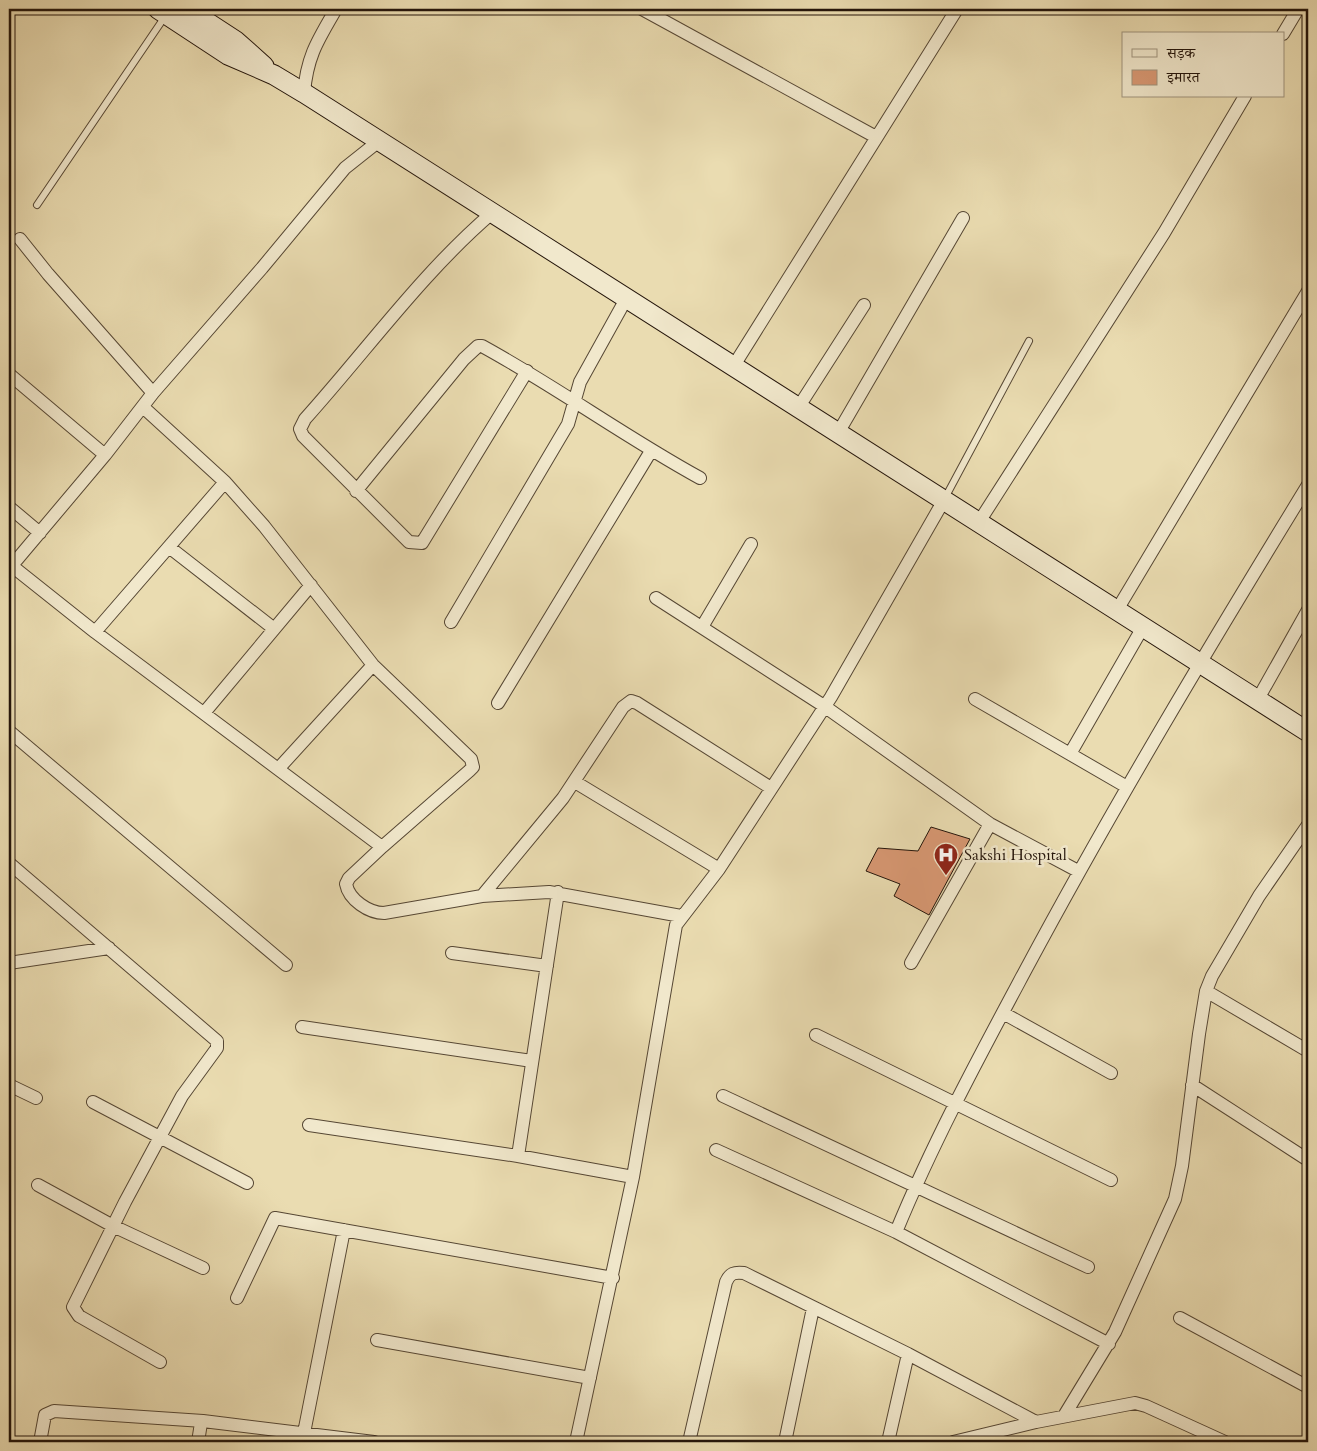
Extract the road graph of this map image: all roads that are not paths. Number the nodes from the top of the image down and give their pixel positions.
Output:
1 (187, 9) edge
2 (336, 9) edge
3 (642, 9) edge
4 (957, 9) edge
5 (1298, 9) edge
6 (162, 11) edge
7 (1284, 32) edge
8 (274, 75) junction
9 (304, 93) junction
10 (1244, 98) edge
11 (876, 137) junction
12 (379, 141) junction
13 (37, 205) dead end
14 (492, 213) junction
15 (963, 218) dead end
16 (20, 239) dead end
17 (1308, 291) edge
18 (626, 299) junction
19 (864, 305) dead end
20 (1029, 341) dead end
21 (733, 367) junction
22 (527, 371) junction
23 (9, 374) edge
24 (154, 393) junction
25 (574, 399) junction
26 (143, 406) junction
27 (798, 408) junction
28 (838, 433) junction
29 (651, 451) junction
30 (105, 455) junction
31 (700, 478) dead end
32 (225, 482) junction
33 (1308, 485) edge
34 (356, 491) junction
35 (944, 500) junction
36 (9, 507) edge
37 (979, 522) junction
38 (40, 534) junction
39 (751, 544) dead end
40 (169, 547) junction
41 (10, 568) edge
42 (311, 585) junction
43 (656, 598) dead end
44 (1117, 610) junction
45 (1308, 610) edge
46 (451, 622) dead end
47 (702, 627) junction
48 (1143, 627) junction
49 (273, 628) junction
50 (96, 632) junction
51 (1199, 664) junction
52 (373, 665) junction
53 (975, 699) dead end
54 (1258, 699) junction
55 (498, 702) dead end
56 (824, 706) junction
57 (204, 713) junction
58 (9, 731) edge
59 (1308, 732) edge
60 (1070, 754) junction
61 (279, 768) junction
62 (575, 782) junction
63 (1127, 787) junction
64 (771, 788) junction
65 (990, 824) junction
66 (1308, 825) edge
67 (382, 847) junction
68 (9, 863) edge
69 (719, 869) junction
70 (1078, 872) junction
71 (558, 892) junction
72 (482, 896) junction
73 (681, 916) junction
74 (109, 948) junction
75 (452, 954) dead end
76 (9, 963) edge
77 (911, 963) dead end
78 (286, 964) dead end
79 (547, 966) junction
80 (1206, 991) junction
81 (1003, 1013) junction
82 (302, 1027) dead end
83 (816, 1034) dead end
84 (1308, 1051) edge
85 (532, 1061) junction
86 (1111, 1073) dead end
87 (9, 1085) edge
88 (1192, 1085) junction
89 (723, 1096) dead end
90 (36, 1098) dead end
91 (93, 1102) dead end
92 (955, 1102) junction
93 (309, 1125) dead end
94 (159, 1138) junction
95 (716, 1150) dead end
96 (518, 1156) junction
97 (1308, 1160) edge
98 (633, 1177) junction
99 (1111, 1180) dead end
100 (247, 1183) dead end
101 (916, 1185) junction
102 (38, 1186) dead end
103 (113, 1226) junction
104 (344, 1230) junction
105 (896, 1232) junction
106 (1088, 1267) dead end
107 (203, 1268) dead end
108 (612, 1278) junction
109 (237, 1298) dead end
110 (814, 1308) junction
111 (1180, 1318) dead end
112 (377, 1340) dead end
113 (1109, 1344) junction
114 (908, 1354) junction
115 (160, 1362) dead end
116 (590, 1378) junction
117 (1308, 1387) edge
118 (1064, 1416) junction
119 (203, 1421) junction
120 (1036, 1422) junction
121 (304, 1433) junction
122 (40, 1442) edge
123 (198, 1442) edge
124 (374, 1442) edge
125 (576, 1442) edge
126 (689, 1442) edge
127 (785, 1442) edge
128 (888, 1442) edge
129 (952, 1442) edge
130 (1225, 1442) edge

1 - 8 main road
2 - 9 street
3 - 11 street
4 - 11 street
5 - 7 street
6 - 8 main road
6 - 13 lane
8 - 9 main road
9 - 12 main road
10 - 37 street
11 - 21 street
12 - 14 main road
12 - 24 street
14 - 18 main road
14 - 34 street
15 - 28 street
16 - 24 street
17 - 44 street
18 - 21 main road
18 - 25 street
19 - 27 street
20 - 35 lane
21 - 27 main road
22 - 25 street
22 - 34 street
22 - 34 street
23 - 30 street
24 - 26 street
25 - 29 street
25 - 46 street
26 - 30 street
26 - 32 street
27 - 28 main road
28 - 35 main road
29 - 31 street
29 - 55 street
30 - 38 street
32 - 40 street
32 - 42 street
33 - 51 street
35 - 37 main road
35 - 56 street
36 - 38 street
37 - 44 main road
38 - 41 street
39 - 47 street
40 - 49 street
40 - 50 street
41 - 50 street
42 - 49 street
42 - 52 street
43 - 47 street
44 - 48 main road
45 - 54 street
47 - 56 street
48 - 51 main road
48 - 60 street
49 - 57 street
50 - 57 street
51 - 54 main road
51 - 63 street
52 - 61 street
52 - 67 street
53 - 60 street
54 - 59 main road
56 - 64 street
56 - 65 street
57 - 61 street
58 - 78 street
60 - 63 street
61 - 67 street
62 - 64 street
62 - 69 street
62 - 72 street
63 - 70 street
64 - 69 street
65 - 70 street
65 - 77 street
66 - 80 street
67 - 72 street
68 - 74 street
69 - 73 street
70 - 81 street
71 - 72 street
71 - 73 street
71 - 79 street
73 - 98 street
74 - 76 street
74 - 94 street
75 - 79 street
79 - 85 street
80 - 84 street
80 - 88 street
81 - 86 street
81 - 92 street
82 - 85 street
83 - 92 street
85 - 96 street
87 - 90 street
88 - 97 street
88 - 113 street
89 - 101 street
91 - 94 street
92 - 99 street
92 - 101 street
93 - 96 street
94 - 100 street
94 - 103 street
95 - 105 street
96 - 98 street
98 - 108 street
101 - 105 street
101 - 106 street
102 - 103 street
103 - 107 street
103 - 115 street
104 - 108 street
104 - 109 street
104 - 121 street
105 - 113 street
108 - 116 street
110 - 114 street
110 - 126 street
110 - 127 street
111 - 117 street
112 - 116 street
113 - 118 street
114 - 120 street
114 - 128 street
116 - 125 street
118 - 120 street
118 - 130 street
119 - 121 street
119 - 122 street
119 - 123 street
120 - 129 street
121 - 124 street

